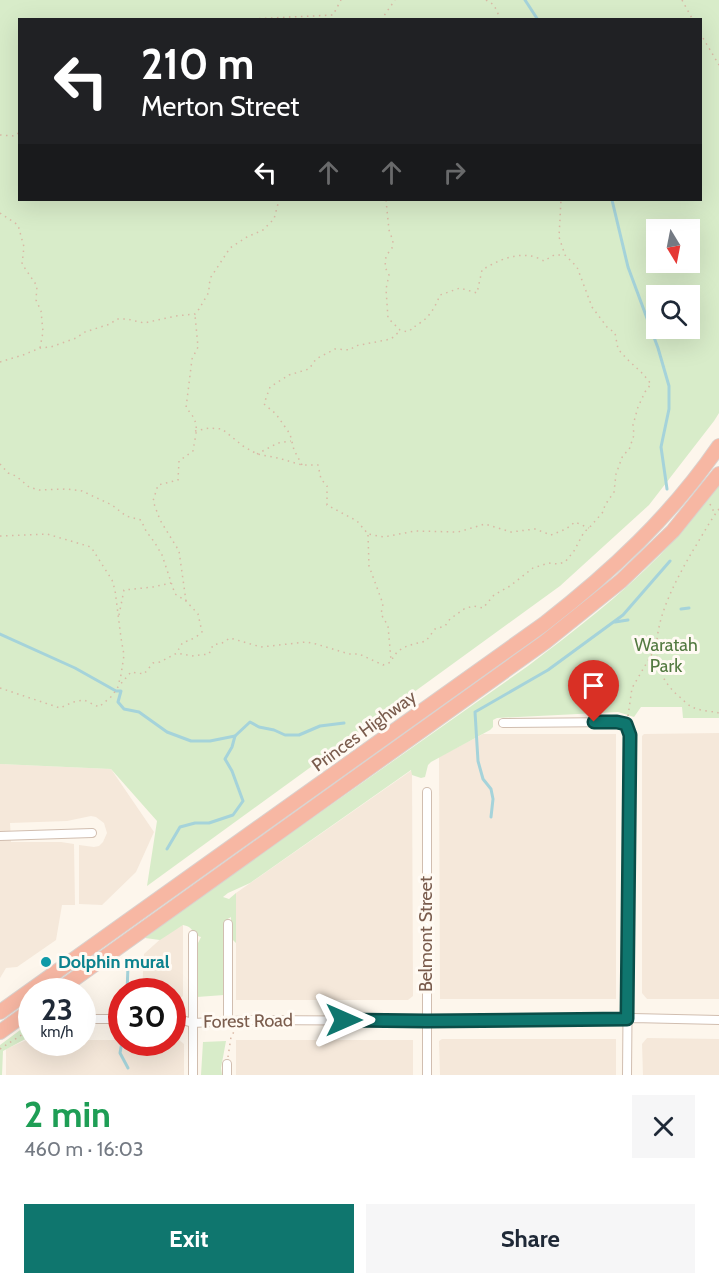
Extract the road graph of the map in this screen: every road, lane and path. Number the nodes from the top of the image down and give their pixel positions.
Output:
1 (341, 0) edge
2 (395, 0) edge
3 (486, 0) edge
4 (683, 0) edge
5 (270, 18) edge
6 (382, 18) edge
7 (500, 18) edge
8 (692, 18) edge
9 (702, 36) edge
10 (719, 65) edge
11 (18, 133) edge
12 (0, 135) edge
13 (279, 201) edge
14 (386, 201) edge
15 (561, 201) edge
16 (0, 213) edge
17 (565, 255) junction
18 (195, 314) junction
19 (400, 330) junction
20 (40, 348) junction
21 (0, 362) edge
22 (195, 431) junction
23 (292, 441) junction
24 (719, 446) edge
25 (257, 454) junction
26 (0, 464) edge
27 (302, 465) junction
28 (719, 474) edge
29 (719, 509) edge
30 (589, 528) junction
31 (368, 534) junction
32 (0, 536) edge
33 (171, 583) junction
34 (186, 601) junction
35 (118, 619) junction
36 (656, 646) junction
37 (177, 653) junction
38 (391, 662) junction
39 (1, 687) edge
40 (118, 687) junction
41 (719, 713) edge
42 (503, 723) dead end
43 (626, 724) junction
44 (426, 792) dead end
45 (92, 833) dead end
46 (0, 836) edge
47 (228, 924) dead end
48 (193, 935) dead end
49 (76, 978) edge
50 (0, 1012) edge
51 (18, 1019) edge
52 (627, 1019) junction
53 (719, 1020) edge
54 (186, 1021) edge
55 (228, 1021) junction
56 (427, 1021) junction
57 (193, 1023) junction
58 (237, 1026) dead end
59 (0, 1032) edge
60 (18, 1037) edge
61 (0, 1049) edge
62 (227, 1064) joint
63 (193, 1075) edge
64 (227, 1075) edge
65 (427, 1075) edge
66 (627, 1075) edge

1 - 5 path
2 - 6 path
3 - 7 path
4 - 8 path
9 - 10 path
11 - 12 path
13 - 18 path
14 - 19 path
15 - 17 path
16 - 20 path
17 - 19 path
17 - 30 path
18 - 20 path
18 - 22 path
19 - 23 path
20 - 21 path
22 - 25 path
22 - 34 path
23 - 25 path
23 - 27 path
24 - 50 highway, Princes Highway
25 - 27 path
26 - 33 path
27 - 31 path
28 - 49 highway, Princes Highway
29 - 36 path
30 - 31 path
30 - 38 path
31 - 38 path
32 - 35 path
33 - 34 path
33 - 35 path
34 - 37 path
35 - 40 path
36 - 41 path
36 - 43 path
37 - 38 path
37 - 40 path
39 - 40 path
42 - 43 street
43 - 52 street
44 - 56 street, Belmont Street
45 - 46 street
47 - 55 street
48 - 57 street
51 - 59 highway
52 - 53 street, Forest Road
52 - 56 street, Forest Road
52 - 66 street
54 - 57 street, Forest Road
55 - 56 street, Forest Road
55 - 57 street, Forest Road
56 - 65 street, Belmont Street
57 - 63 street
58 - 62 path
60 - 61 path
62 - 64 street

